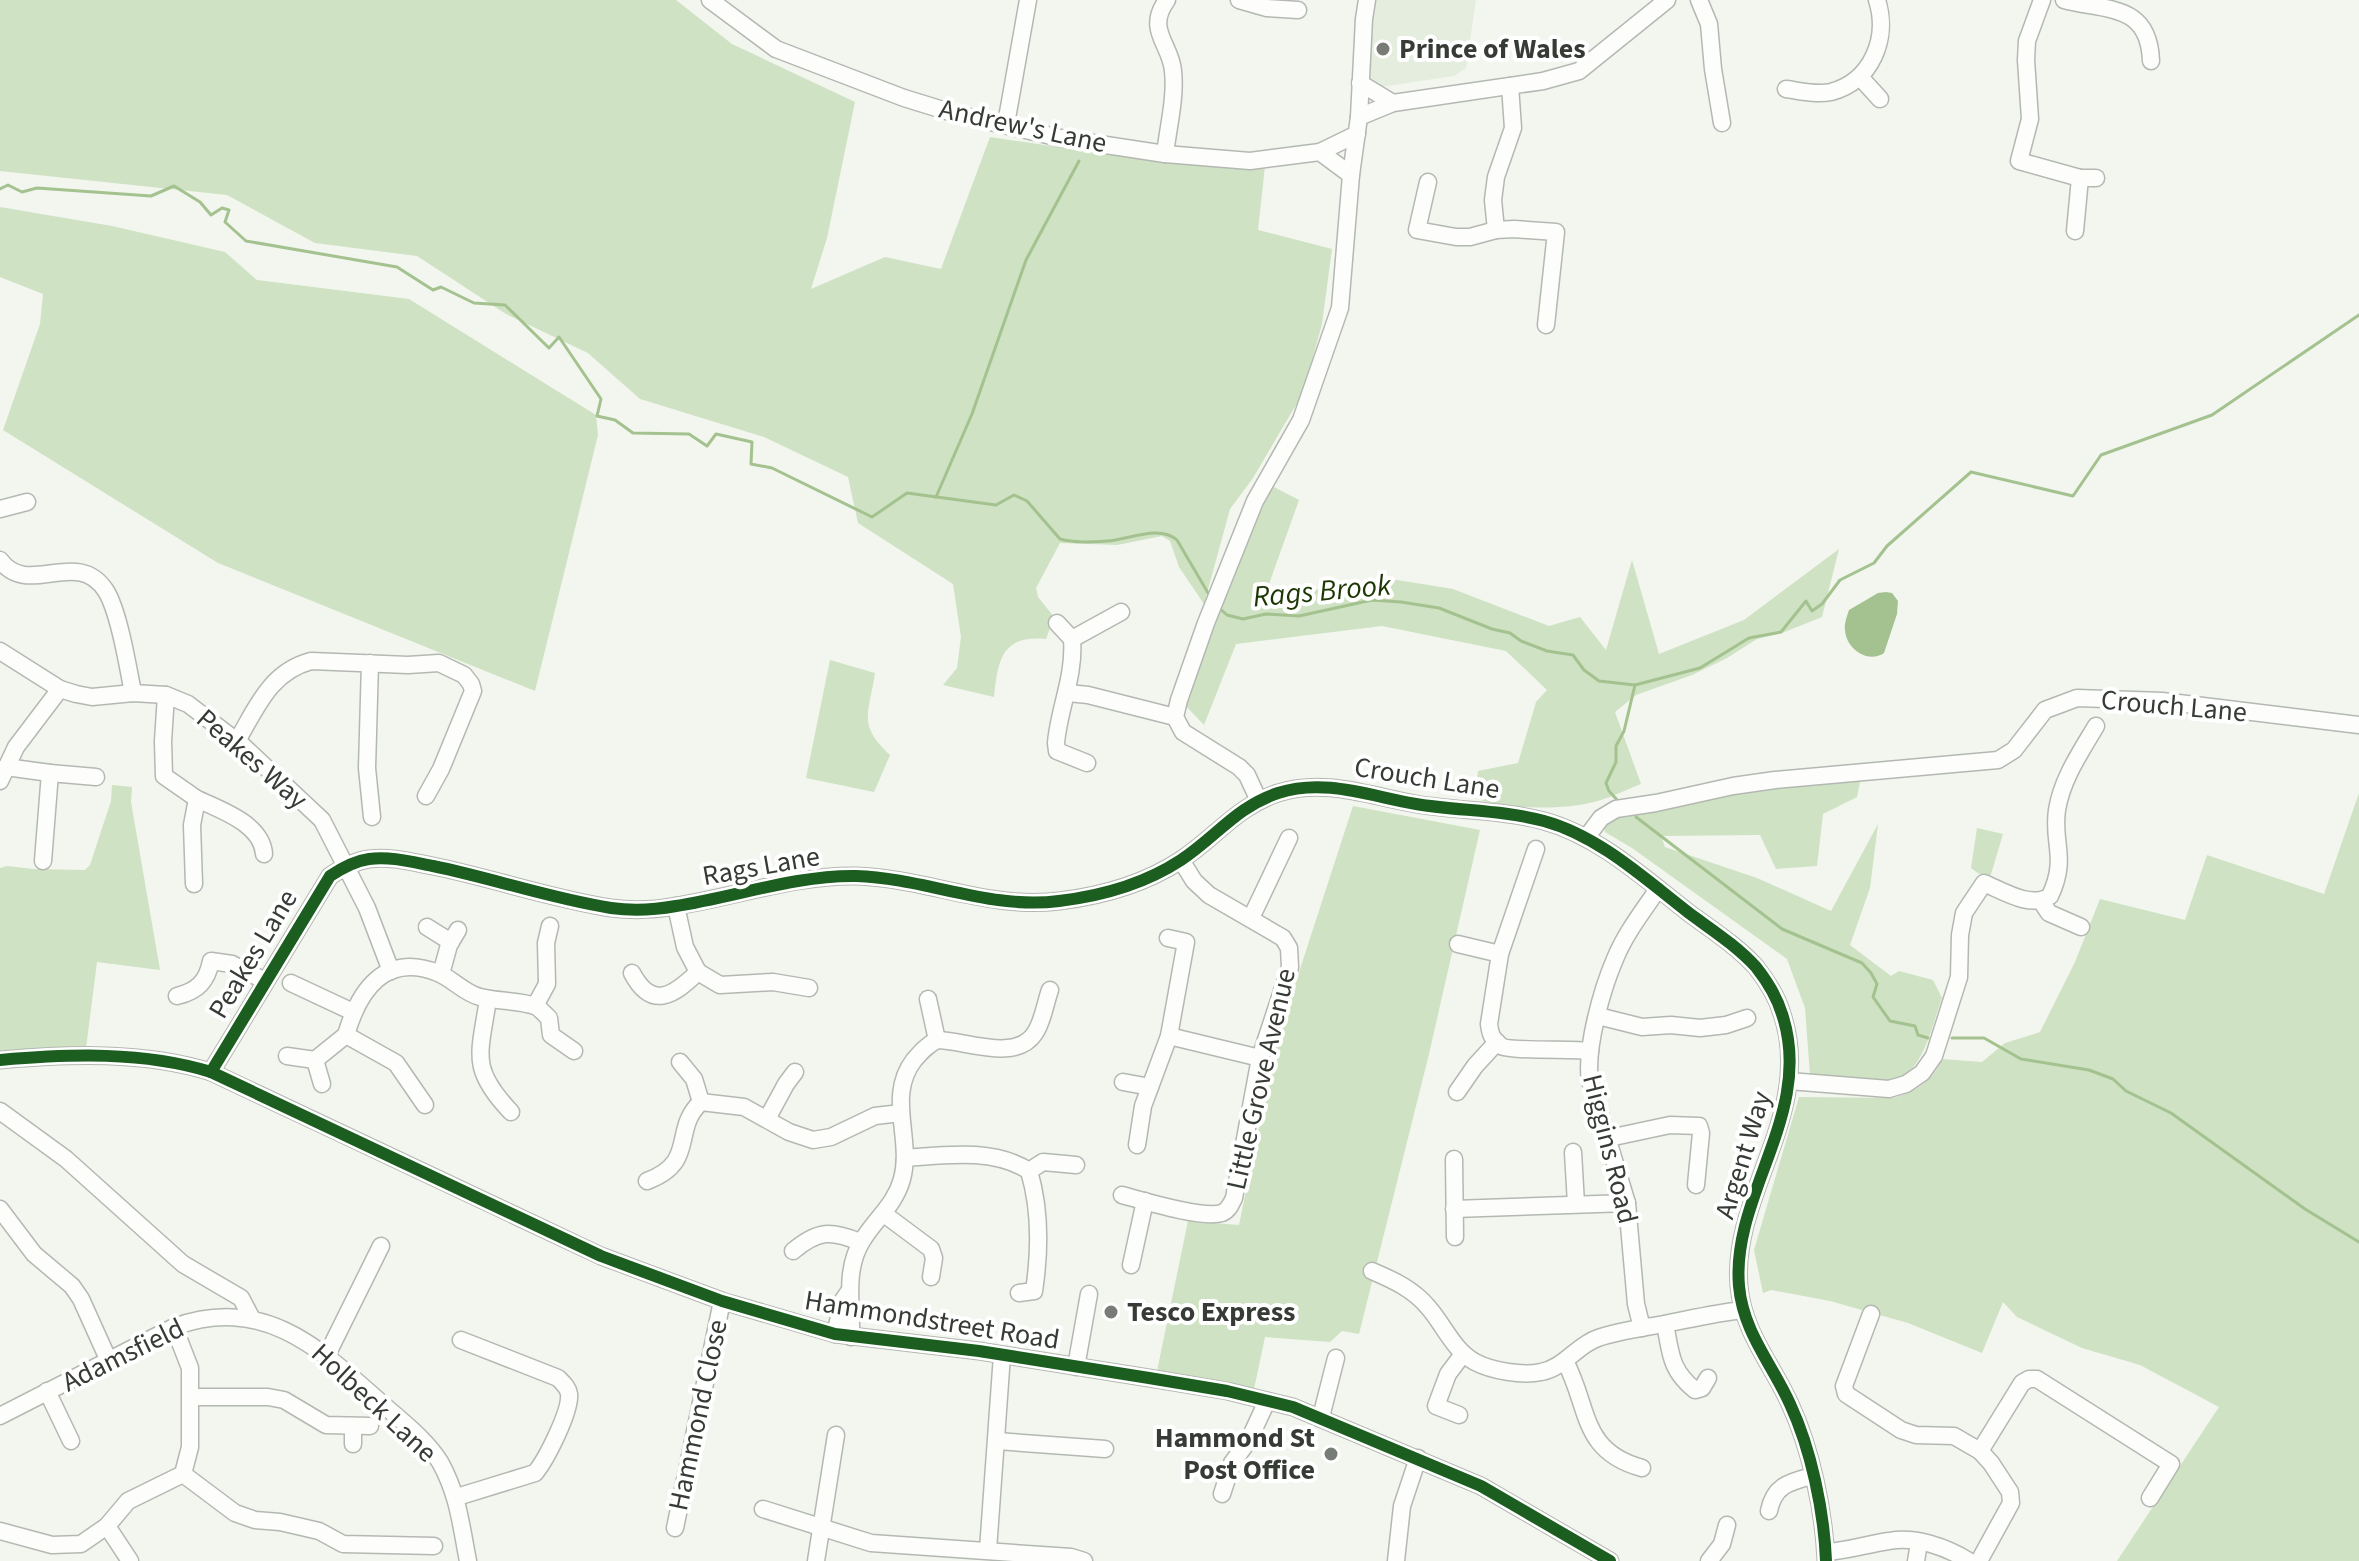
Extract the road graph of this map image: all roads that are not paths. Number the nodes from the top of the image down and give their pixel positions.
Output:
1 (710, 0) edge
2 (1028, 0) edge
3 (1167, 0) edge
4 (1239, 0) edge
5 (1367, 0) edge
6 (1667, 0) edge
7 (1699, 0) edge
8 (1877, 0) edge
9 (2042, 0) edge
10 (2064, 0) edge
11 (1298, 10) dead end
12 (2151, 61) dead end
13 (1860, 77) junction
14 (1360, 83) junction
15 (1510, 86) junction
16 (1786, 89) dead end
17 (1880, 99) dead end
18 (1393, 103) junction
19 (1722, 123) dead end
20 (1006, 124) junction
21 (1358, 125) junction
22 (1320, 152) junction
23 (1165, 154) junction
24 (1351, 175) junction
25 (1428, 182) dead end
26 (1496, 230) junction
27 (2075, 231) dead end
28 (1546, 325) dead end
29 (27, 502) dead end
30 (0, 509) edge
31 (0, 560) edge
32 (1121, 612) dead end
33 (1057, 623) dead end
34 (1072, 639) junction
35 (0, 651) edge
36 (370, 663) junction
37 (60, 689) junction
38 (133, 693) junction
39 (1068, 693) junction
40 (166, 695) junction
41 (1175, 717) junction
42 (2359, 725) edge
43 (2096, 726) dead end
44 (237, 741) junction
45 (1087, 763) dead end
46 (50, 773) junction
47 (3, 774) edge
48 (96, 777) dead end
49 (426, 796) dead end
50 (197, 799) junction
51 (1259, 801) junction
52 (372, 817) dead end
53 (1289, 838) dead end
54 (1586, 838) junction
55 (1536, 849) dead end
56 (264, 854) dead end
57 (1181, 860) junction
58 (43, 861) dead end
59 (344, 867) junction
60 (194, 884) dead end
61 (1658, 889) junction
62 (2041, 901) junction
63 (676, 906) junction
64 (1251, 918) junction
65 (550, 926) dead end
66 (427, 927) dead end
67 (2081, 927) dead end
68 (1168, 938) dead end
69 (1458, 944) dead end
70 (1500, 954) junction
71 (391, 971) junction
72 (698, 972) junction
73 (632, 973) dead end
74 (441, 974) junction
75 (265, 981) junction
76 (291, 983) dead end
77 (809, 988) dead end
78 (1050, 990) dead end
79 (177, 996) dead end
80 (488, 999) junction
81 (928, 999) dead end
82 (535, 1006) junction
83 (353, 1012) junction
84 (1598, 1016) junction
85 (1747, 1018) dead end
86 (346, 1035) junction
87 (1169, 1036) junction
88 (937, 1040) junction
89 (1497, 1042) junction
90 (574, 1051) dead end
91 (1590, 1051) junction
92 (287, 1056) dead end
93 (1260, 1058) junction
94 (0, 1060) edge
95 (315, 1060) junction
96 (680, 1062) dead end
97 (211, 1072) junction
98 (795, 1072) dead end
99 (1789, 1081) junction
100 (1123, 1082) dead end
101 (322, 1084) dead end
102 (1150, 1087) junction
103 (1457, 1092) dead end
104 (701, 1102) junction
105 (425, 1105) dead end
106 (0, 1111) edge
107 (511, 1112) dead end
108 (901, 1113) junction
109 (767, 1119) junction
110 (1609, 1138) junction
111 (1137, 1145) dead end
112 (1573, 1152) dead end
113 (906, 1158) junction
114 (1454, 1159) dead end
115 (1076, 1165) dead end
116 (1029, 1171) junction
117 (647, 1181) dead end
118 (1696, 1185) dead end
119 (1122, 1195) dead end
120 (1145, 1201) junction
121 (1627, 1203) junction
122 (1576, 1204) junction
123 (0, 1209) edge
124 (1454, 1209) junction
125 (884, 1214) junction
126 (1455, 1237) dead end
127 (860, 1242) junction
128 (381, 1246) dead end
129 (793, 1251) dead end
130 (1131, 1265) dead end
131 (1372, 1271) dead end
132 (931, 1277) dead end
133 (1019, 1293) dead end
134 (1089, 1294) dead end
135 (722, 1301) junction
136 (1742, 1310) junction
137 (1871, 1314) dead end
138 (252, 1319) junction
139 (1665, 1324) junction
140 (174, 1327) junction
141 (1642, 1328) junction
142 (843, 1336) junction
143 (461, 1340) dead end
144 (1463, 1354) junction
145 (327, 1355) junction
146 (1002, 1355) junction
147 (1336, 1358) dead end
148 (108, 1359) junction
149 (1565, 1361) junction
150 (1076, 1367) junction
151 (1708, 1378) dead end
152 (47, 1391) junction
153 (191, 1397) junction
154 (1267, 1401) junction
155 (1459, 1415) dead end
156 (0, 1416) edge
157 (1321, 1417) junction
158 (358, 1432) dead end
159 (836, 1435) dead end
160 (71, 1441) dead end
161 (997, 1441) junction
162 (1105, 1449) dead end
163 (1980, 1451) junction
164 (1418, 1458) junction
165 (1642, 1468) dead end
166 (183, 1474) junction
167 (1812, 1476) junction
168 (1222, 1494) dead end
169 (457, 1497) junction
170 (2150, 1498) dead end
171 (763, 1509) dead end
172 (1769, 1511) dead end
173 (1727, 1525) dead end
174 (107, 1526) junction
175 (675, 1528) dead end
176 (822, 1529) junction
177 (0, 1531) edge
178 (1919, 1543) junction
179 (434, 1546) dead end
180 (988, 1550) junction
181 (353, 1553) edge
182 (932, 1554) edge
183 (1826, 1556) edge
184 (130, 1561) edge
185 (468, 1561) edge
186 (816, 1561) edge
187 (1084, 1561) edge
188 (1396, 1561) edge
189 (1610, 1561) edge
190 (1709, 1561) edge
191 (1916, 1561) edge
192 (1969, 1561) edge
193 (1979, 1561) edge

1 - 20 street, Andrew's Lane
2 - 20 street
3 - 23 street
4 - 11 street
5 - 14 street
6 - 15 street, Andrew's Lane
7 - 19 street
8 - 13 street
9 - 27 street
10 - 12 street
13 - 16 street
13 - 17 street
14 - 18 street
14 - 21 street
15 - 18 street, Andrew's Lane
15 - 26 street
18 - 21 street, Andrew's Lane
20 - 23 street, Andrew's Lane
21 - 22 street, Andrew's Lane
21 - 24 street
22 - 23 street, Andrew's Lane
22 - 24 street
24 - 41 street
25 - 26 street
26 - 28 street
29 - 30 street
31 - 38 street
32 - 34 street
33 - 34 street
34 - 39 street
35 - 37 street, Peakes Way
36 - 44 street
36 - 49 street
36 - 52 street
37 - 38 street, Peakes Way
37 - 47 street
38 - 40 street, Peakes Way
39 - 41 street
39 - 45 street
40 - 44 street, Peakes Way
40 - 50 street
41 - 51 street
42 - 54 street, Crouch Lane
43 - 62 street
44 - 59 street, Peakes Way
46 - 47 street
46 - 48 street
46 - 58 street
50 - 56 street
50 - 60 street
51 - 54 street, Crouch Lane
51 - 57 street, Rags Lane
53 - 64 street
54 - 61 street, Argent Way
55 - 70 street
57 - 63 street, Rags Lane
57 - 64 street, Little Grove Avenue
59 - 63 street, Rags Lane
59 - 71 street, Peakes Way
59 - 75 street, Peakes Lane
61 - 84 street, Higgins Road
61 - 99 street, Argent Way
62 - 67 street
62 - 99 street
63 - 72 street
64 - 93 street, Little Grove Avenue
65 - 82 street
66 - 74 street
68 - 87 street
69 - 70 street
70 - 89 street
71 - 74 street
71 - 83 street
72 - 73 street
72 - 77 street
74 - 80 street
75 - 79 street
75 - 97 street, Peakes Lane
76 - 83 street
78 - 88 street
80 - 82 street
80 - 107 street
81 - 88 street
82 - 90 street
83 - 86 street
84 - 85 street
84 - 91 street, Higgins Road
86 - 95 street
86 - 105 street
87 - 93 street
87 - 102 street
88 - 108 street
89 - 91 street
89 - 103 street
91 - 110 street, Higgins Road
92 - 95 street
93 - 120 street, Little Grove Avenue
94 - 97 street, Hammondstreet Road
95 - 101 street
96 - 104 street
97 - 135 street, Hammondstreet Road
98 - 109 street
99 - 136 street, Argent Way
100 - 102 street
102 - 111 street
104 - 109 street
104 - 117 street
106 - 138 street, Holbeck Lane
108 - 109 street
108 - 113 street
110 - 118 street
110 - 121 street, Higgins Road
112 - 122 street
113 - 116 street
113 - 125 street
114 - 124 street
115 - 116 street
116 - 133 street
119 - 120 street
120 - 130 street
121 - 122 street
121 - 141 street, Higgins Road
122 - 124 street
123 - 148 street
124 - 126 street
125 - 127 street
125 - 132 street
127 - 129 street
127 - 142 street
128 - 145 street
131 - 144 street
134 - 150 street
135 - 142 street, Hammondstreet Road
135 - 175 street, Hammond Close
136 - 139 street
136 - 167 street, Argent Way
137 - 163 street
138 - 140 street, Adamsfield
138 - 145 street, Holbeck Lane
139 - 141 street
139 - 151 street
140 - 148 street, Adamsfield
140 - 153 street
141 - 149 street
142 - 146 street, Hammondstreet Road
143 - 169 street
144 - 149 street
144 - 155 street
145 - 169 street, Holbeck Lane
146 - 150 street, Hammondstreet Road
146 - 161 street
147 - 157 street
148 - 152 street, Adamsfield
149 - 165 street
150 - 154 street, Hammondstreet Road
152 - 156 street, Adamsfield
152 - 160 street
153 - 158 street
153 - 166 street
154 - 157 street, Hammondstreet Road
154 - 168 street
157 - 164 street, Hammondstreet Road
159 - 176 street
161 - 162 street
161 - 180 street
163 - 170 street
163 - 193 street
164 - 188 street
164 - 189 street, Hammondstreet Road
166 - 174 street
166 - 181 street
167 - 172 street
167 - 183 street, Argent Way
169 - 185 street, Holbeck Lane
171 - 176 street
173 - 190 street
174 - 177 street
174 - 184 street
176 - 182 street
176 - 186 street
178 - 183 street
178 - 191 street
178 - 192 street
179 - 181 street
180 - 182 street
180 - 187 street

